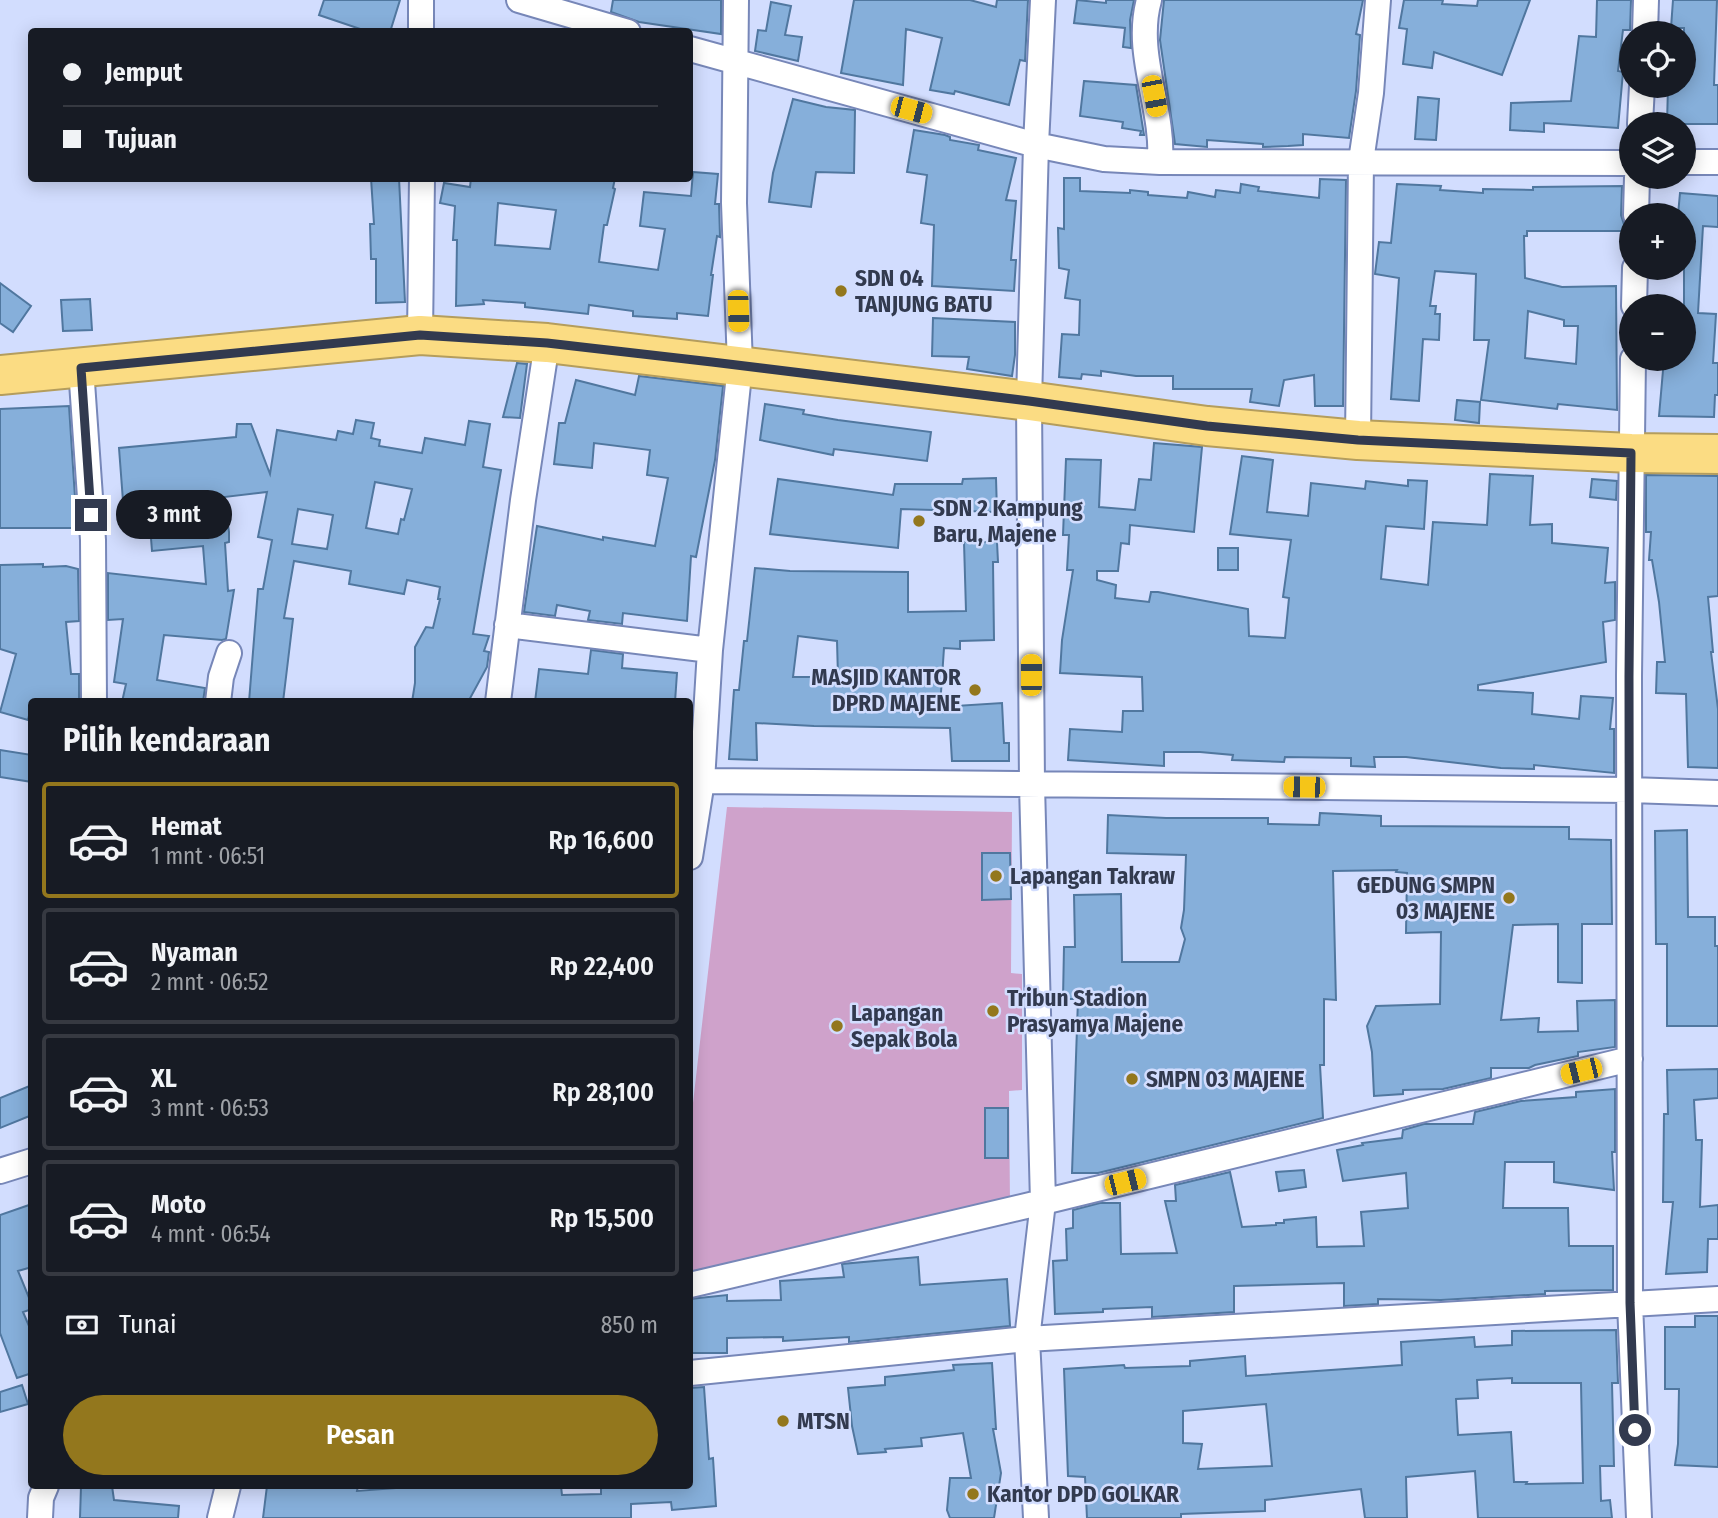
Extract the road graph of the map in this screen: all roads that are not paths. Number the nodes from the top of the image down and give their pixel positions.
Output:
1 (421, 0) edge
2 (519, 0) edge
3 (736, 0) edge
4 (1043, 0) edge
5 (1149, 0) edge
6 (1378, 0) edge
7 (1646, 0) edge
8 (1645, 21) edge
9 (421, 28) edge
10 (614, 28) edge
11 (693, 50) edge
12 (736, 62) junction
13 (1035, 145) junction
14 (1361, 161) junction
15 (1160, 162) junction
16 (1696, 162) edge
17 (1718, 162) edge
18 (1619, 163) edge
19 (422, 182) edge
20 (420, 335) junction
21 (547, 343) junction
22 (740, 365) junction
23 (81, 368) junction
24 (1633, 371) edge
25 (1, 373) edge
26 (1029, 401) junction
27 (1358, 440) junction
28 (1631, 453) junction
29 (1718, 454) edge
30 (507, 625) junction
31 (710, 650) junction
32 (229, 653) dead end
33 (94, 698) edge
34 (218, 698) edge
35 (498, 698) edge
36 (702, 781) junction
37 (1032, 785) junction
38 (1630, 790) junction
39 (1718, 793) edge
40 (693, 838) edge
41 (1630, 1059) junction
42 (28, 1162) edge
43 (0, 1171) edge
44 (1043, 1202) junction
45 (693, 1284) edge
46 (1718, 1299) edge
47 (1630, 1303) junction
48 (1027, 1339) junction
49 (693, 1373) edge
50 (45, 1489) edge
51 (227, 1489) edge
52 (40, 1518) edge
53 (220, 1518) edge
54 (1036, 1518) edge
55 (1639, 1518) edge

1 - 9 street
2 - 10 street
3 - 12 street
4 - 13 street
5 - 15 street
6 - 14 street
7 - 8 street
11 - 12 street
12 - 13 street
12 - 22 street
13 - 15 street
13 - 26 street
14 - 15 street
14 - 18 street
14 - 27 street
16 - 17 street
19 - 20 street
20 - 21 highway
20 - 23 highway
21 - 22 highway
21 - 30 street
22 - 26 highway
22 - 31 street
23 - 25 highway
23 - 33 street
24 - 28 street
26 - 27 highway
26 - 37 street
27 - 28 highway
28 - 29 highway
28 - 38 street
30 - 31 street
30 - 35 street
31 - 36 street
32 - 34 street
36 - 37 street
36 - 40 street
37 - 38 street
37 - 44 street
38 - 39 street
38 - 41 street
41 - 44 street
41 - 47 street
42 - 43 street
44 - 45 street
44 - 48 street
46 - 47 street
47 - 48 street
47 - 55 street
48 - 49 street
48 - 54 street
50 - 52 street
51 - 53 street

